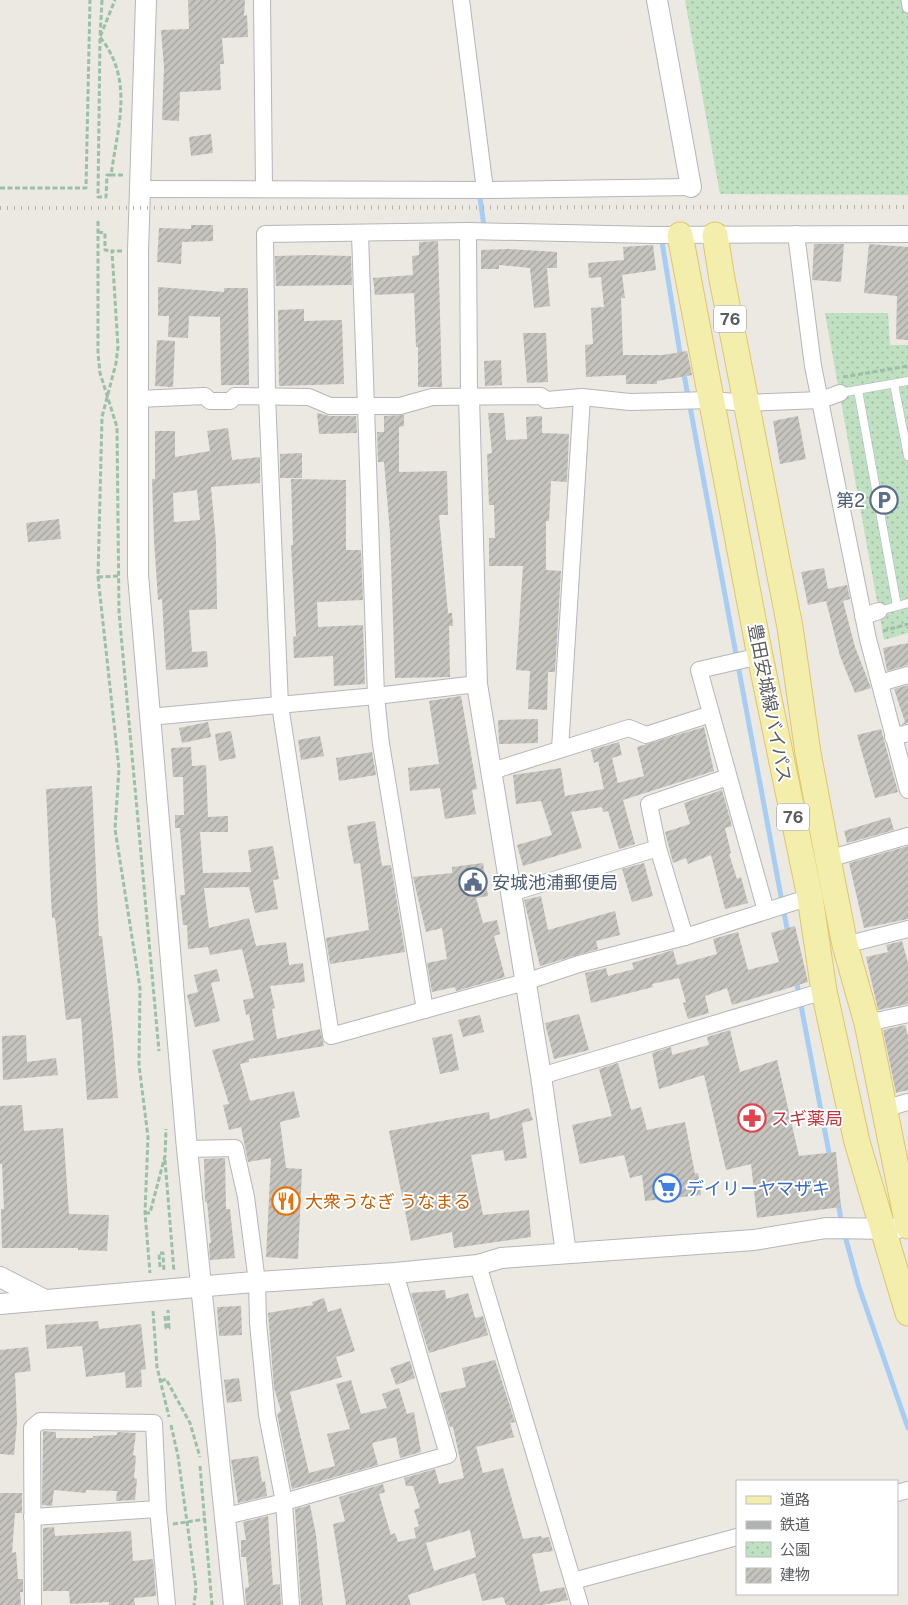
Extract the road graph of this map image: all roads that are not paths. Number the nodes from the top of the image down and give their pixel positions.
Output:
1 (146, 0) edge
2 (262, 0) edge
3 (461, 0) edge
4 (657, 0) edge
5 (907, 0) edge
6 (908, 7) edge
7 (139, 182) junction
8 (691, 187) joint
9 (264, 188) junction
10 (485, 190) junction
11 (468, 231) junction
12 (360, 234) junction
13 (796, 234) junction
14 (908, 234) edge
15 (680, 235) junction
16 (715, 235) junction
17 (908, 381) edge
18 (894, 384) junction
19 (839, 386) joint
20 (858, 390) junction
21 (267, 396) junction
22 (469, 396) junction
23 (582, 397) junction
24 (138, 399) junction
25 (713, 400) junction
26 (821, 400) junction
27 (745, 403) junction
28 (366, 406) junction
29 (908, 456) edge
30 (908, 603) edge
31 (897, 606) junction
32 (871, 614) junction
33 (760, 656) junction
34 (908, 675) edge
35 (880, 683) junction
36 (477, 684) junction
37 (376, 696) junction
38 (280, 705) junction
39 (711, 714) junction
40 (149, 717) junction
41 (900, 735) edge
42 (560, 748) junction
43 (492, 771) junction
44 (728, 777) junction
45 (908, 790) edge
46 (908, 836) edge
47 (658, 848) junction
48 (828, 859) junction
49 (511, 893) junction
50 (810, 897) junction
51 (766, 911) junction
52 (908, 929) edge
53 (685, 936) junction
54 (845, 945) junction
55 (525, 982) junction
56 (824, 991) junction
57 (425, 1010) junction
58 (908, 1014) edge
59 (867, 1023) junction
60 (541, 1076) junction
61 (908, 1102) edge
62 (883, 1109) junction
63 (187, 1149) junction
64 (908, 1227) edge
65 (883, 1230) junction
66 (566, 1253) junction
67 (478, 1265) junction
68 (395, 1273) junction
69 (0, 1277) edge
70 (257, 1282) junction
71 (202, 1288) junction
72 (43, 1299) junction
73 (0, 1304) edge
74 (908, 1313) edge
75 (284, 1502) junction
76 (158, 1510) junction
77 (226, 1516) junction
78 (32, 1517) junction
79 (736, 1537) edge
80 (573, 1581) junction
81 (33, 1605) edge
82 (167, 1605) edge
83 (234, 1605) edge
84 (291, 1605) edge
85 (580, 1605) edge

1 - 7 street
2 - 9 street
3 - 10 street
4 - 8 street
5 - 6 street
7 - 9 street
7 - 24 street
8 - 10 street
9 - 10 street
11 - 12 street
11 - 15 street
11 - 22 street
12 - 21 street
12 - 28 street
13 - 14 street
13 - 16 street
13 - 26 street
15 - 16 street
15 - 25 main road, 豊田安城線バイパス / 76
16 - 27 main road, 豊田安城線バイパス / 76
17 - 18 lane
18 - 20 lane
18 - 29 lane
19 - 20 lane
19 - 26 street
20 - 31 lane
21 - 24 street
21 - 28 street
21 - 38 street
22 - 23 street
22 - 28 street
22 - 36 street
23 - 25 street
23 - 42 street
24 - 40 street
25 - 27 street
25 - 33 main road, 豊田安城線バイパス / 76
26 - 27 street
26 - 32 street
27 - 48 main road, 豊田安城線バイパス / 76
28 - 37 street
30 - 31 lane
31 - 32 lane
32 - 35 street
33 - 39 street
33 - 50 main road, 豊田安城線バイパス / 76
34 - 35 street
35 - 41 street
36 - 37 street
36 - 43 street
37 - 38 street
37 - 57 street
38 - 40 street
38 - 57 street
39 - 42 street
39 - 44 street
40 - 63 street
41 - 45 street
42 - 43 street
43 - 49 street
44 - 47 street
44 - 51 street
46 - 48 street
47 - 49 street
47 - 53 street
48 - 54 main road, 豊田安城線バイパス / 76
49 - 55 street
50 - 51 street
50 - 56 main road, 豊田安城線バイパス / 76
51 - 53 street
52 - 54 street
53 - 55 street
54 - 59 main road, 豊田安城線バイパス / 76
55 - 57 street
55 - 60 street
56 - 60 street
56 - 65 main road, 豊田安城線バイパス / 76
58 - 59 street
59 - 62 main road, 豊田安城線バイパス / 76
60 - 66 street
61 - 62 street
62 - 64 main road, 豊田安城線バイパス / 76
63 - 70 street
63 - 71 street
64 - 65 street
65 - 66 street
65 - 74 main road, 豊田安城線バイパス / 76
66 - 67 street
67 - 68 street
67 - 80 street
68 - 70 street
68 - 75 street
69 - 72 street
70 - 71 street
70 - 75 street
71 - 72 street
71 - 77 street
72 - 73 street
75 - 77 street
75 - 84 street
76 - 78 street
76 - 78 street
76 - 82 street
77 - 83 street
78 - 81 street
79 - 80 street
80 - 85 street

